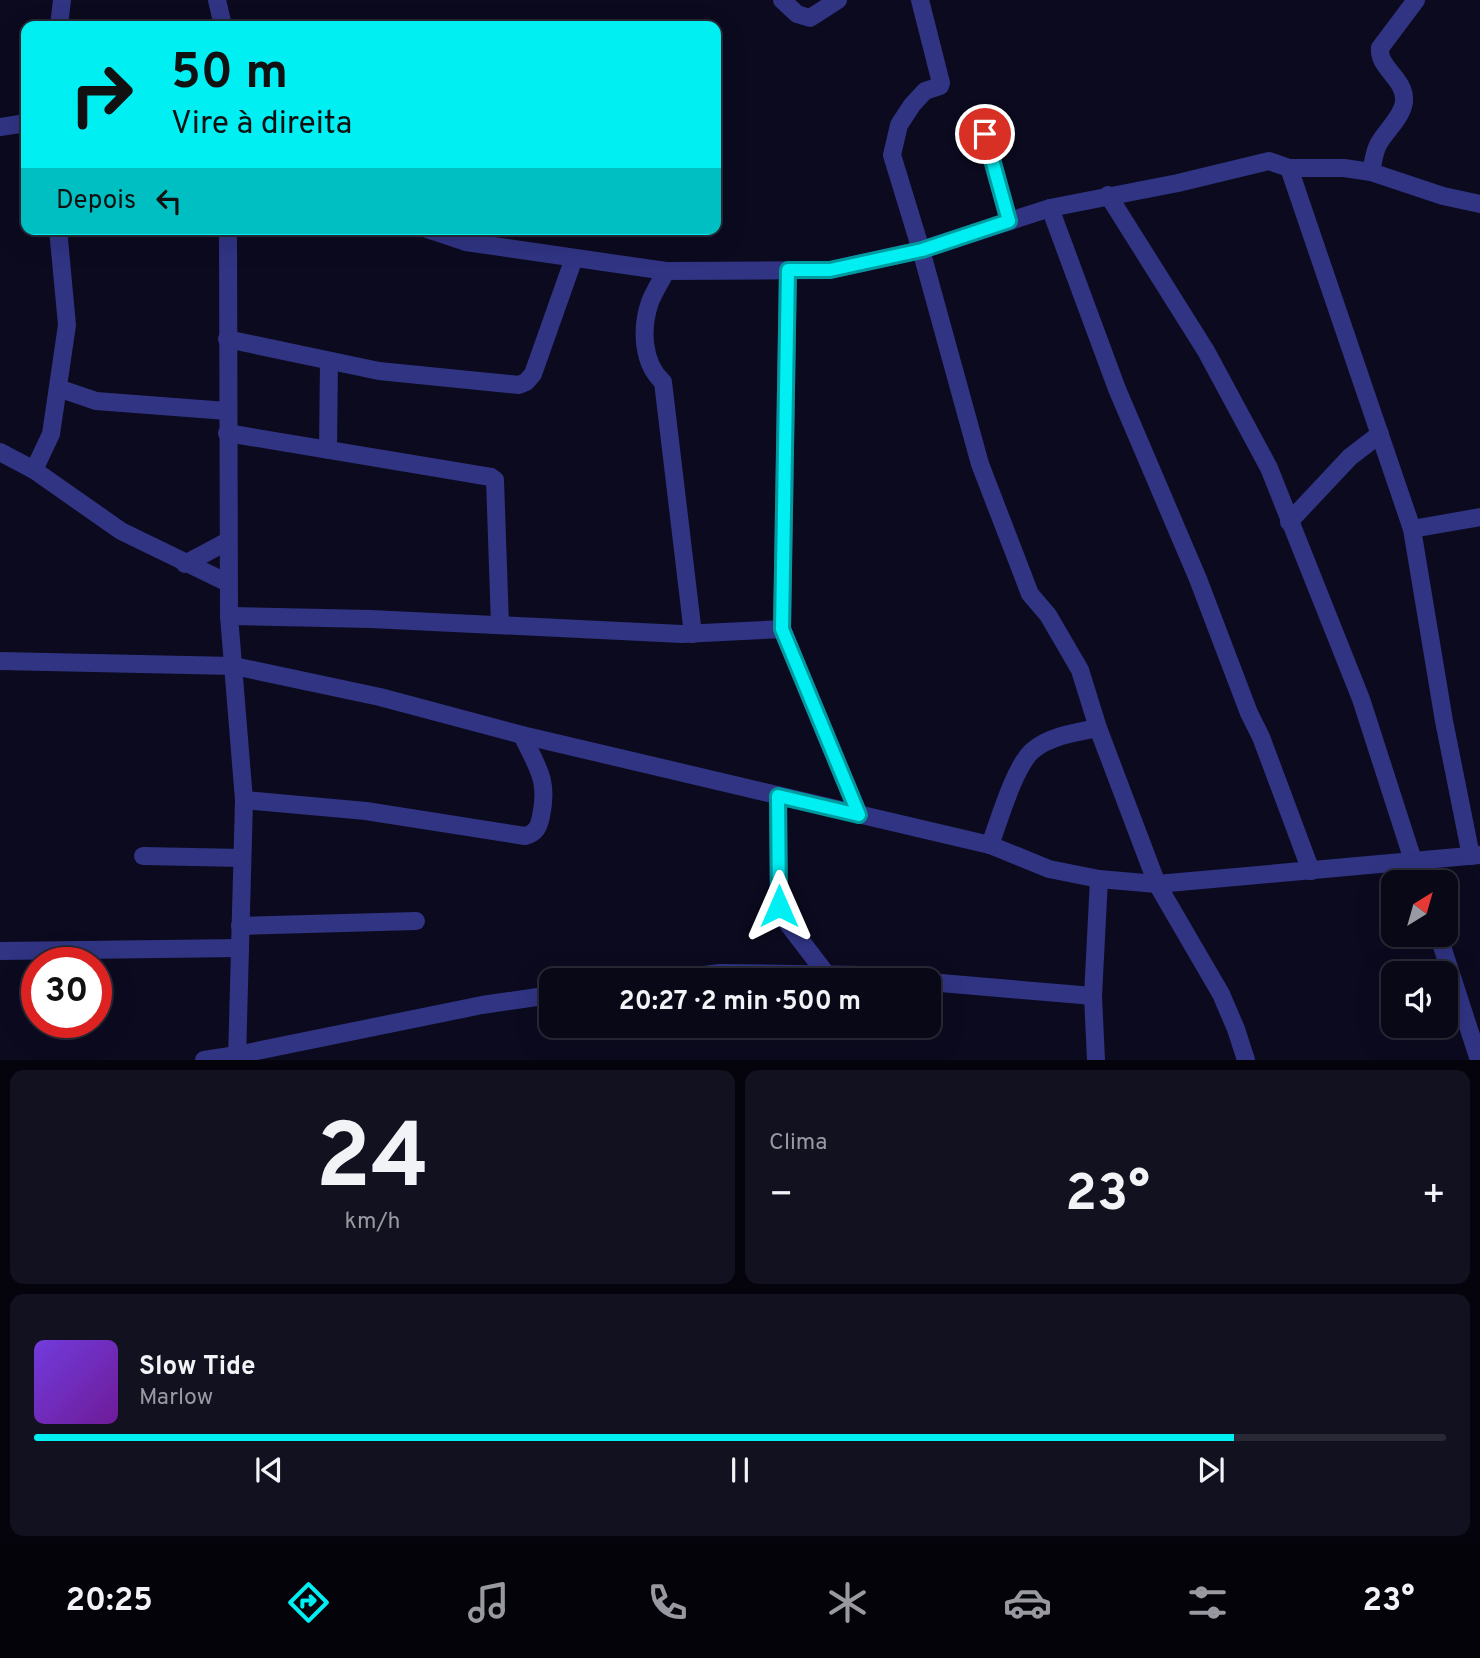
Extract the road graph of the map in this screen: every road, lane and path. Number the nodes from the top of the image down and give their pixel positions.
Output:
1 (62, 0) edge
2 (218, 0) edge
3 (782, 0) edge
4 (838, 0) edge
5 (920, 0) edge
6 (1416, 0) edge
7 (60, 21) edge
8 (222, 21) edge
9 (21, 124) edge
10 (0, 127) edge
11 (985, 134) dead end
12 (1289, 168) junction
13 (1371, 172) junction
14 (1108, 195) junction
15 (1480, 204) edge
16 (1050, 208) junction
17 (1009, 221) junction
18 (59, 235) edge
19 (228, 235) edge
20 (444, 235) edge
21 (922, 250) junction
22 (574, 258) junction
23 (788, 270) junction
24 (666, 271) junction
25 (228, 339) junction
26 (329, 361) junction
27 (58, 388) junction
28 (227, 411) junction
29 (227, 433) junction
30 (1380, 434) junction
31 (328, 450) junction
32 (0, 452) edge
33 (34, 470) junction
34 (1480, 517) edge
35 (1289, 522) junction
36 (1412, 528) junction
37 (228, 541) junction
38 (186, 564) junction
39 (228, 583) junction
40 (229, 616) junction
41 (500, 625) junction
42 (782, 629) junction
43 (693, 634) junction
44 (0, 660) edge
45 (234, 666) junction
46 (1098, 727) junction
47 (522, 735) junction
48 (778, 796) junction
49 (244, 800) junction
50 (859, 815) junction
51 (990, 845) junction
52 (1476, 855) edge
53 (143, 856) dead end
54 (242, 858) junction
55 (1413, 860) junction
56 (1416, 870) edge
57 (1311, 872) junction
58 (1098, 879) junction
59 (1157, 884) junction
60 (416, 921) dead end
61 (240, 926) junction
62 (1442, 947) edge
63 (240, 948) junction
64 (0, 951) edge
65 (822, 968) edge
66 (941, 983) edge
67 (1093, 996) junction
68 (539, 997) edge
69 (237, 1057) edge
70 (204, 1059) edge
71 (1096, 1059) edge
72 (1246, 1059) edge
73 (1479, 1059) edge

1 - 7 street
2 - 8 street
3 - 4 street
5 - 21 street
6 - 13 street
9 - 10 street
11 - 17 street
12 - 13 street
12 - 14 street
12 - 30 street
13 - 15 street
14 - 16 street
14 - 35 street
16 - 17 street
16 - 57 street
17 - 21 street
18 - 27 street
19 - 25 street
20 - 22 street
21 - 23 street
21 - 46 street
22 - 24 street
22 - 26 street
23 - 24 street
23 - 42 street
24 - 43 street
25 - 26 street
25 - 28 street
26 - 31 street
27 - 28 street
27 - 33 street
28 - 29 street
29 - 31 street
29 - 37 street
30 - 35 street
30 - 36 street
31 - 41 street
32 - 33 street
33 - 38 street
34 - 36 street
35 - 55 street
36 - 52 street
37 - 38 street
37 - 39 street
38 - 39 street
39 - 40 street
40 - 41 street
40 - 45 street
41 - 43 street
42 - 43 street
42 - 50 street
44 - 45 street
45 - 47 street
45 - 49 street
46 - 51 street
46 - 59 street
47 - 48 street
47 - 49 street
48 - 50 street
48 - 65 street
49 - 54 street
50 - 51 street
51 - 58 street
52 - 55 street
53 - 54 street
54 - 61 street
55 - 56 street
55 - 57 street
57 - 59 street
58 - 59 street
58 - 67 street
59 - 72 street
60 - 61 street
61 - 63 street
62 - 73 street
63 - 64 street
63 - 69 street
66 - 67 street
67 - 71 street
68 - 69 street
69 - 70 street

